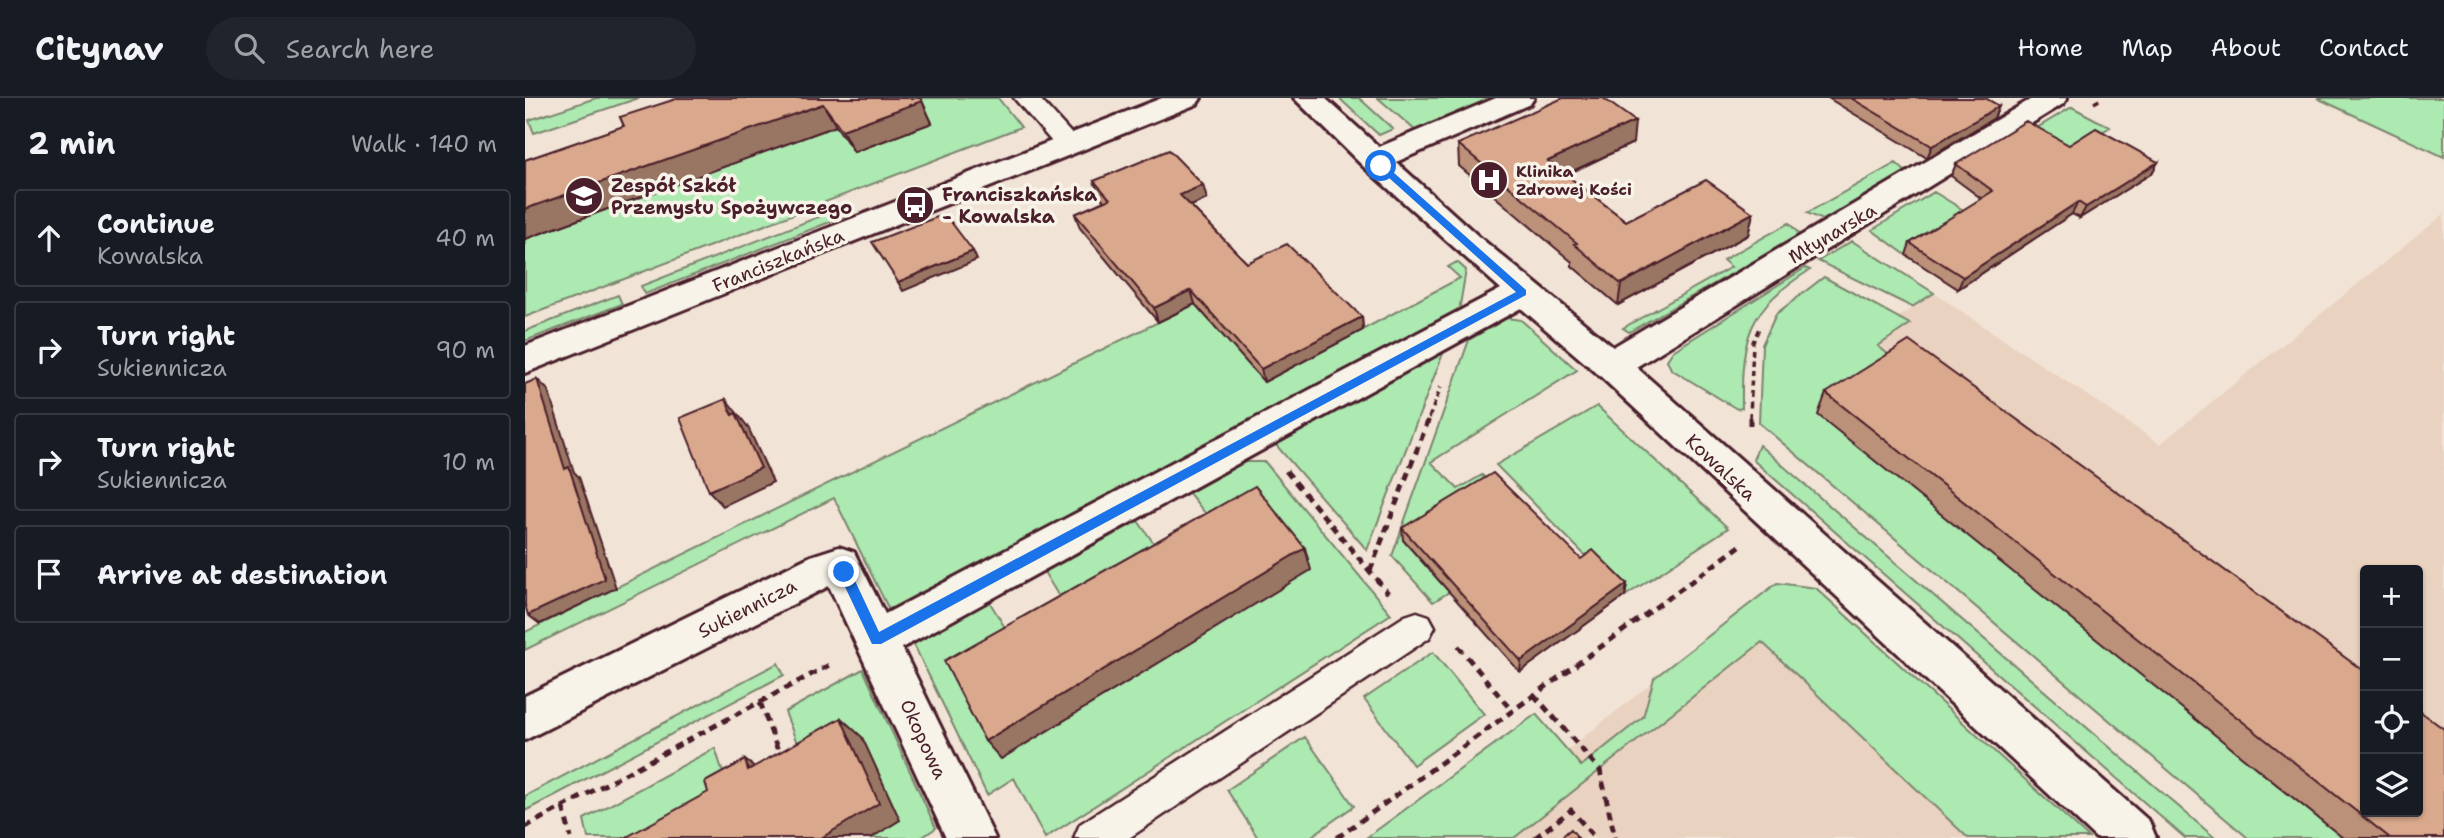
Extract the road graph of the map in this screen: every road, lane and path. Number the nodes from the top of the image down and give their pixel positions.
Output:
1 (1026, 98) edge
2 (1187, 98) edge
3 (1308, 98) edge
4 (1520, 98) edge
5 (2053, 98) edge
6 (1068, 145) junction
7 (1374, 160) junction
8 (1523, 292) junction
9 (1465, 323) junction
10 (525, 360) edge
11 (1611, 365) junction
12 (1256, 436) junction
13 (1777, 519) junction
14 (1370, 572) junction
15 (1417, 628) junction
16 (877, 640) junction
17 (1534, 695) junction
18 (760, 702) junction
19 (1512, 711) junction
20 (525, 719) edge
21 (784, 766) edge
22 (563, 807) junction
23 (525, 827) edge
24 (571, 838) edge
25 (971, 838) edge
26 (1094, 838) edge
27 (1337, 838) edge
28 (1535, 838) edge
29 (1595, 838) edge
30 (1615, 838) edge
31 (2132, 838) edge

1 - 6 lane
2 - 6 street, Franciszkańska
3 - 7 street, Kowalska
4 - 7 street
5 - 11 street, Młynarska
6 - 10 street, Franciszkańska
7 - 8 street, Kowalska
8 - 9 street
8 - 11 street, Kowalska
9 - 12 street
9 - 14 path
11 - 13 street, Kowalska
12 - 14 path
12 - 16 street
13 - 17 path
13 - 31 street, Kowalska
14 - 15 path
15 - 19 path
15 - 26 lane
16 - 18 path
16 - 20 street, Sukiennicza
16 - 25 street, Okopowa
17 - 19 path
17 - 30 path
18 - 21 path
18 - 22 path
19 - 27 path
22 - 23 path
22 - 24 path
28 - 29 path

